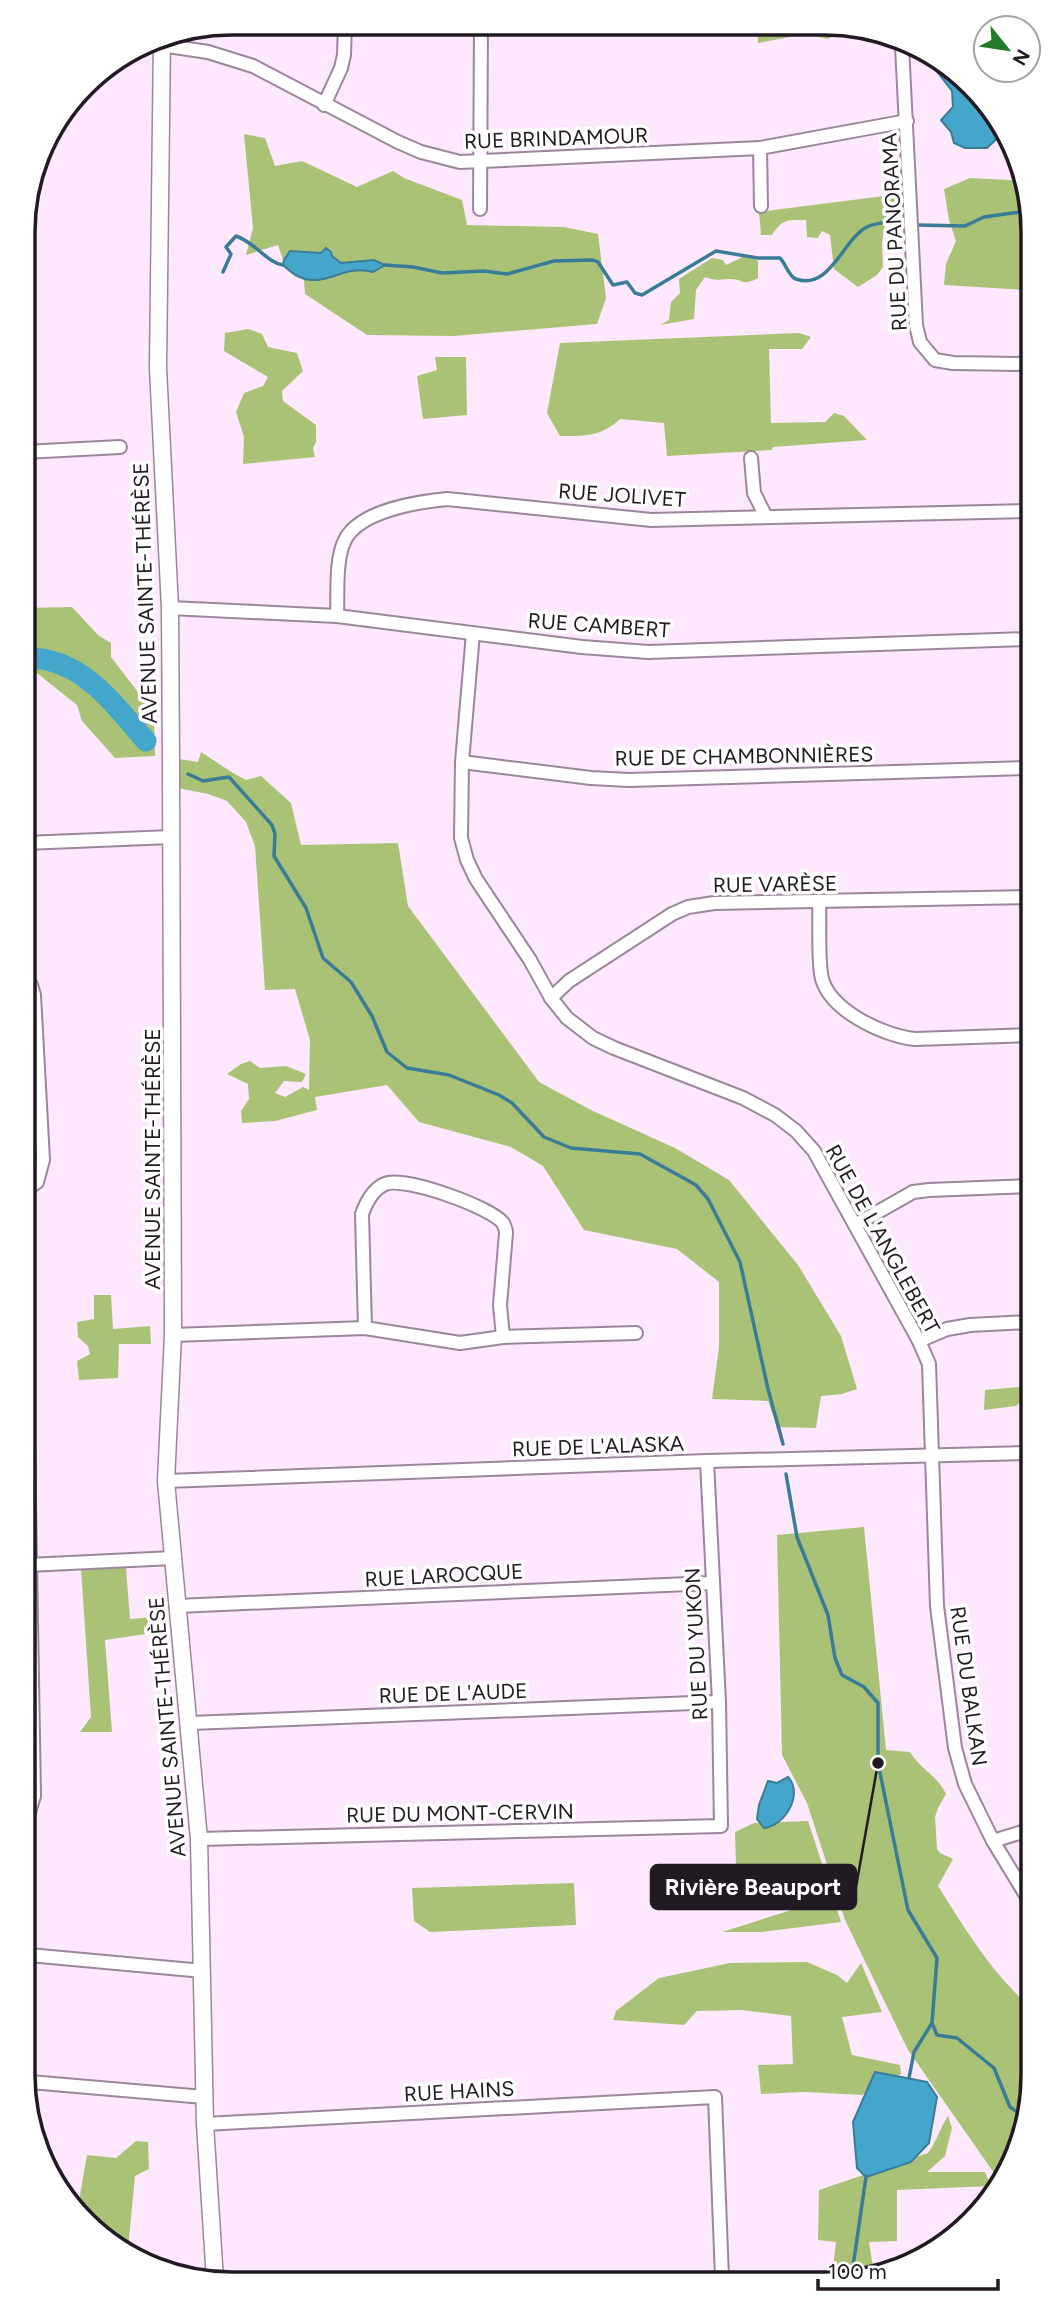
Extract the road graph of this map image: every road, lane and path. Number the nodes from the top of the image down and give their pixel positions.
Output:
1 (345, 35) edge
2 (481, 35) edge
3 (175, 44) edge
4 (161, 49) edge
5 (902, 51) edge
6 (324, 105) junction
7 (907, 121) junction
8 (760, 148) junction
9 (480, 162) junction
10 (761, 206) dead end
11 (480, 209) dead end
12 (1021, 364) edge
13 (120, 447) dead end
14 (35, 451) edge
15 (751, 458) dead end
16 (1021, 511) edge
17 (766, 517) junction
18 (170, 608) junction
19 (337, 615) junction
20 (473, 633) junction
21 (1021, 639) edge
22 (462, 762) junction
23 (1021, 768) edge
24 (171, 837) junction
25 (35, 843) edge
26 (1021, 897) edge
27 (819, 902) junction
28 (551, 998) junction
29 (35, 1013) edge
30 (1021, 1035) edge
31 (35, 1183) edge
32 (1021, 1186) edge
33 (855, 1225) junction
34 (1021, 1322) edge
35 (365, 1328) junction
36 (636, 1333) dead end
37 (173, 1335) junction
38 (503, 1338) junction
39 (919, 1341) junction
40 (1021, 1453) edge
41 (931, 1455) junction
42 (707, 1461) junction
43 (166, 1481) junction
44 (173, 1558) junction
45 (35, 1565) edge
46 (712, 1583) junction
47 (177, 1606) junction
48 (719, 1702) junction
49 (190, 1723) junction
50 (721, 1826) joint
51 (1021, 1832) edge
52 (199, 1839) junction
53 (993, 1841) junction
54 (1021, 1887) edge
55 (35, 1956) edge
56 (203, 1971) junction
57 (36, 2082) edge
58 (204, 2097) junction
59 (205, 2124) junction
60 (214, 2271) edge
61 (722, 2272) edge

1 - 6 street
2 - 9 street
3 - 6 street, RUE BRINDAMOUR
4 - 18 street, AVENUE SAINTE-THÉRÈSE
5 - 7 street, RUE DU PANORAMA
6 - 9 street, RUE BRINDAMOUR
7 - 8 street, RUE BRINDAMOUR
7 - 12 street, RUE DU PANORAMA
8 - 9 street, RUE BRINDAMOUR
8 - 10 street
9 - 11 street
13 - 14 street
15 - 17 street
16 - 17 street, RUE JOLIVET
17 - 19 street, RUE JOLIVET
18 - 19 street, RUE CAMBERT
18 - 24 street, AVENUE SAINTE-THÉRÈSE
19 - 20 street, RUE CAMBERT
20 - 21 street, RUE CAMBERT
20 - 22 street, RUE DE L'ANGLEBERT
22 - 23 street, RUE DE CHAMBONNIÈRES
22 - 28 street, RUE DE L'ANGLEBERT
24 - 25 street
24 - 37 street, AVENUE SAINTE-THÉRÈSE
26 - 27 street, RUE VARÈSE
27 - 28 street, RUE VARÈSE
27 - 30 street
28 - 33 street, RUE DE L'ANGLEBERT
29 - 31 street
32 - 33 street
33 - 39 street, RUE DE L'ANGLEBERT
34 - 39 street
35 - 37 street
35 - 38 street
35 - 38 street
36 - 38 street
37 - 43 street, AVENUE SAINTE-THÉRÈSE
39 - 41 street, RUE DE L'ANGLEBERT
40 - 41 street, RUE DE L'ALASKA
41 - 42 street, RUE DE L'ALASKA
41 - 53 street, RUE DU BALKAN
42 - 43 street, RUE DE L'ALASKA
42 - 46 street, RUE DU YUKON
43 - 44 street, AVENUE SAINTE-THÉRÈSE
44 - 45 street
44 - 47 street, AVENUE SAINTE-THÉRÈSE
46 - 47 street, RUE LAROCQUE
46 - 48 street, RUE DU YUKON
47 - 49 street, AVENUE SAINTE-THÉRÈSE
48 - 49 street, RUE DE L'AUDE
48 - 50 street, RUE DU YUKON
49 - 52 street, AVENUE SAINTE-THÉRÈSE
50 - 52 street, RUE DU MONT-CERVIN
51 - 53 street
52 - 56 street, AVENUE SAINTE-THÉRÈSE
53 - 54 street, RUE DU BALKAN
55 - 56 street
56 - 58 street, AVENUE SAINTE-THÉRÈSE
57 - 58 street
58 - 59 street, AVENUE SAINTE-THÉRÈSE
59 - 60 street, AVENUE SAINTE-THÉRÈSE
59 - 61 street, RUE HAINS

